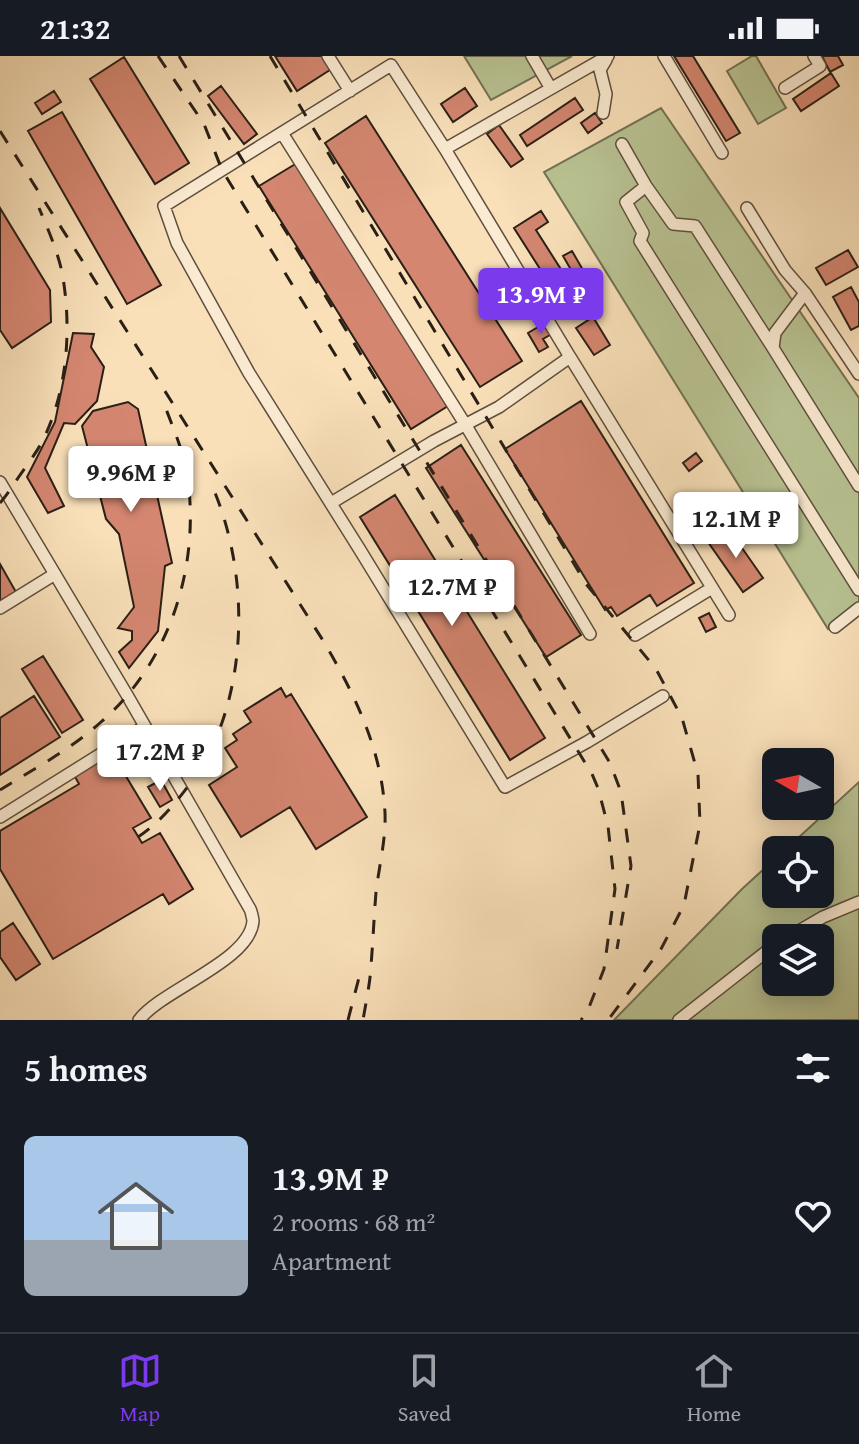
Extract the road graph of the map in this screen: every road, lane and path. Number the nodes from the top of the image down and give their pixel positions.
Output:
1 (328, 56) edge
2 (532, 56) edge
3 (608, 56) edge
4 (664, 56) edge
5 (814, 56) edge
6 (550, 87) junction
7 (785, 88) dead end
8 (350, 91) junction
9 (603, 113) dead end
10 (282, 133) junction
11 (622, 144) dead end
12 (445, 149) junction
13 (722, 153) dead end
14 (646, 186) junction
15 (747, 208) dead end
16 (805, 293) junction
17 (773, 348) junction
18 (570, 357) junction
19 (859, 374) edge
20 (465, 424) junction
21 (0, 482) edge
22 (859, 486) edge
23 (331, 503) junction
24 (55, 574) junction
25 (712, 588) junction
26 (859, 590) edge
27 (0, 608) edge
28 (859, 608) edge
29 (729, 615) dead end
30 (835, 627) dead end
31 (590, 634) dead end
32 (635, 635) dead end
33 (663, 696) dead end
34 (144, 727) junction
35 (0, 817) edge
36 (859, 902) edge
37 (811, 924) edge
38 (762, 955) edge
39 (139, 1020) edge
40 (679, 1020) edge

1 - 8 street
2 - 6 street
3 - 6 street
3 - 9 street
4 - 13 street
5 - 7 street
6 - 12 street
8 - 10 street
8 - 12 street
10 - 20 street
10 - 23 street
11 - 14 street
12 - 18 street
14 - 17 street
14 - 26 street
15 - 16 street
16 - 17 street
16 - 19 street
17 - 22 street
18 - 20 street
18 - 25 street
20 - 23 street
20 - 31 street
21 - 24 street
23 - 33 street
24 - 27 street
24 - 34 street
25 - 29 street
25 - 32 street
28 - 30 street
34 - 35 street
34 - 39 street
36 - 37 street
38 - 40 street

